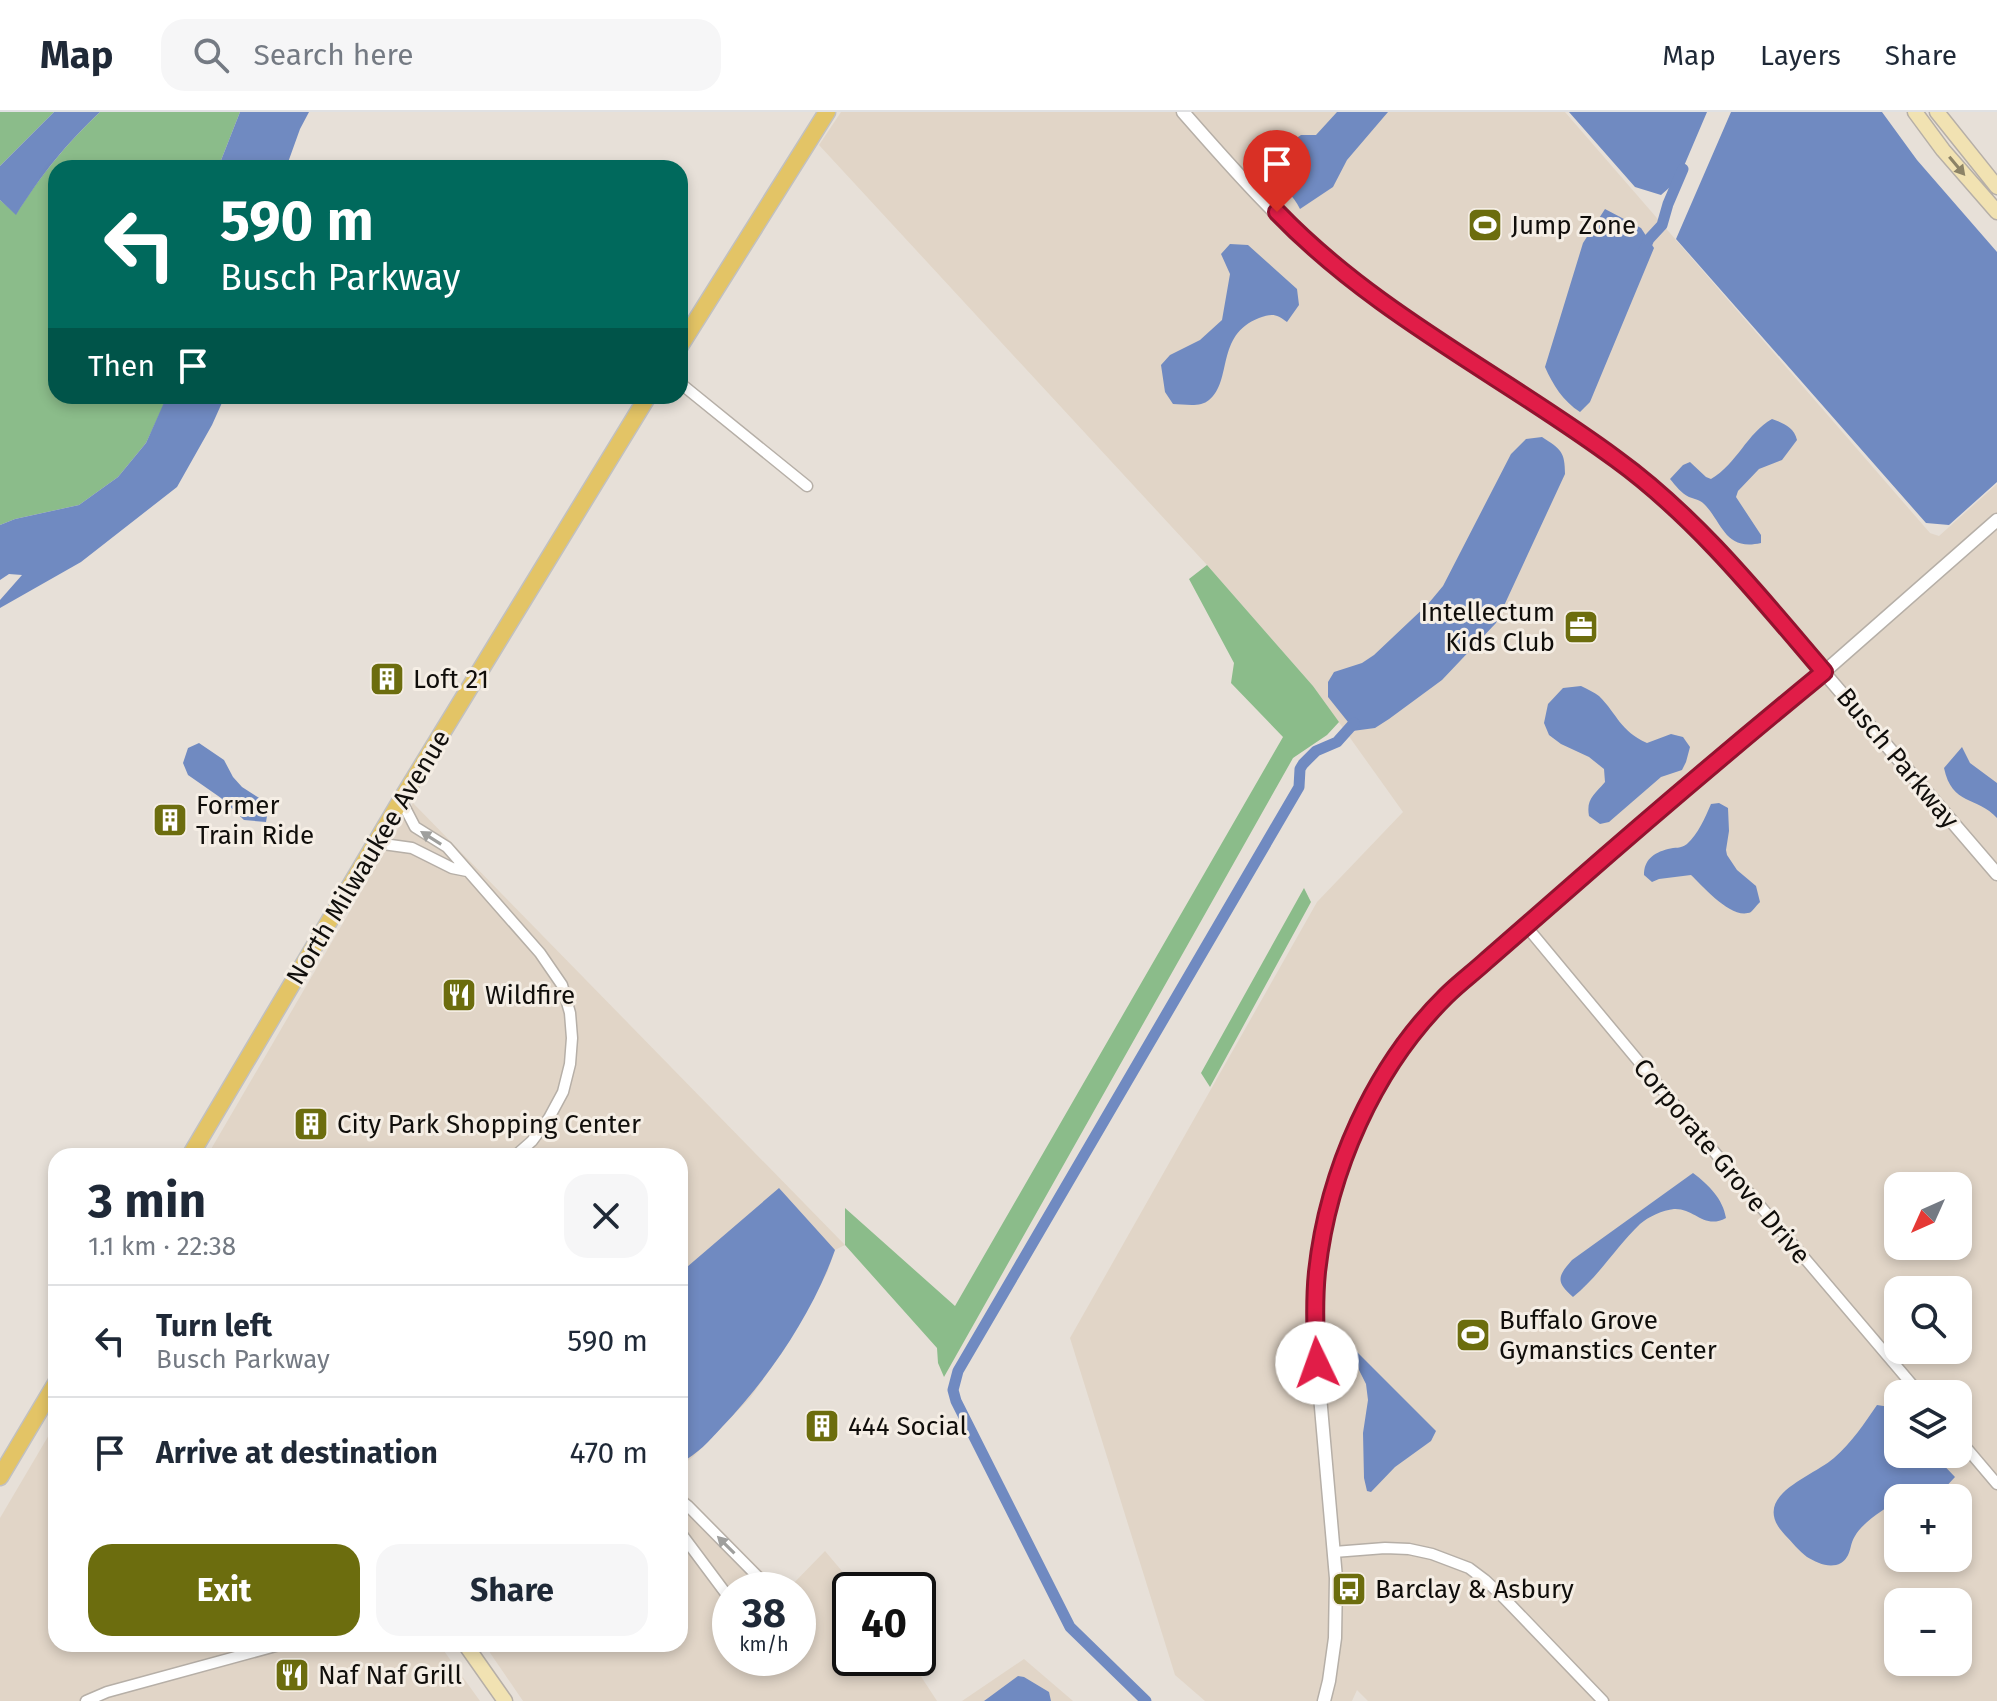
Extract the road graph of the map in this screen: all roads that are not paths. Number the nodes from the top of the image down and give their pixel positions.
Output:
1 (827, 112) edge
2 (1183, 112) edge
3 (1937, 112) edge
4 (1920, 114) edge
5 (1997, 187) edge
6 (1997, 212) edge
7 (688, 333) edge
8 (688, 389) edge
9 (643, 404) edge
10 (807, 486) dead end
11 (1997, 520) edge
12 (1824, 672) junction
13 (401, 800) junction
14 (376, 843) junction
15 (467, 871) junction
16 (1997, 874) edge
17 (1526, 926) junction
18 (195, 1148) edge
19 (524, 1148) edge
20 (1908, 1380) edge
21 (48, 1396) edge
22 (1972, 1455) edge
23 (0, 1477) edge
24 (1997, 1484) edge
25 (688, 1506) edge
26 (688, 1543) edge
27 (1334, 1552) junction
28 (753, 1572) edge
29 (712, 1575) edge
30 (254, 1652) edge
31 (471, 1652) edge
32 (86, 1701) edge
33 (505, 1701) edge
34 (1324, 1701) edge
35 (1603, 1701) edge

1 - 7 main road
2 - 12 street, Busch Parkway
3 - 5 main road
4 -> 6 main road
8 - 10 street
9 - 13 main road, North Milwaukee Avenue
11 - 12 street
12 - 16 street, Busch Parkway
12 - 17 street
13 - 14 main road, North Milwaukee Avenue
15 -> 13 street
14 - 15 street
14 - 18 main road, North Milwaukee Avenue
15 - 19 street
17 - 20 street, Corporate Grove Drive
17 - 27 street
21 - 23 main road
22 - 24 street
28 -> 25 street
26 - 29 street
27 - 34 street
27 - 35 street
30 - 32 street
31 - 33 main road

